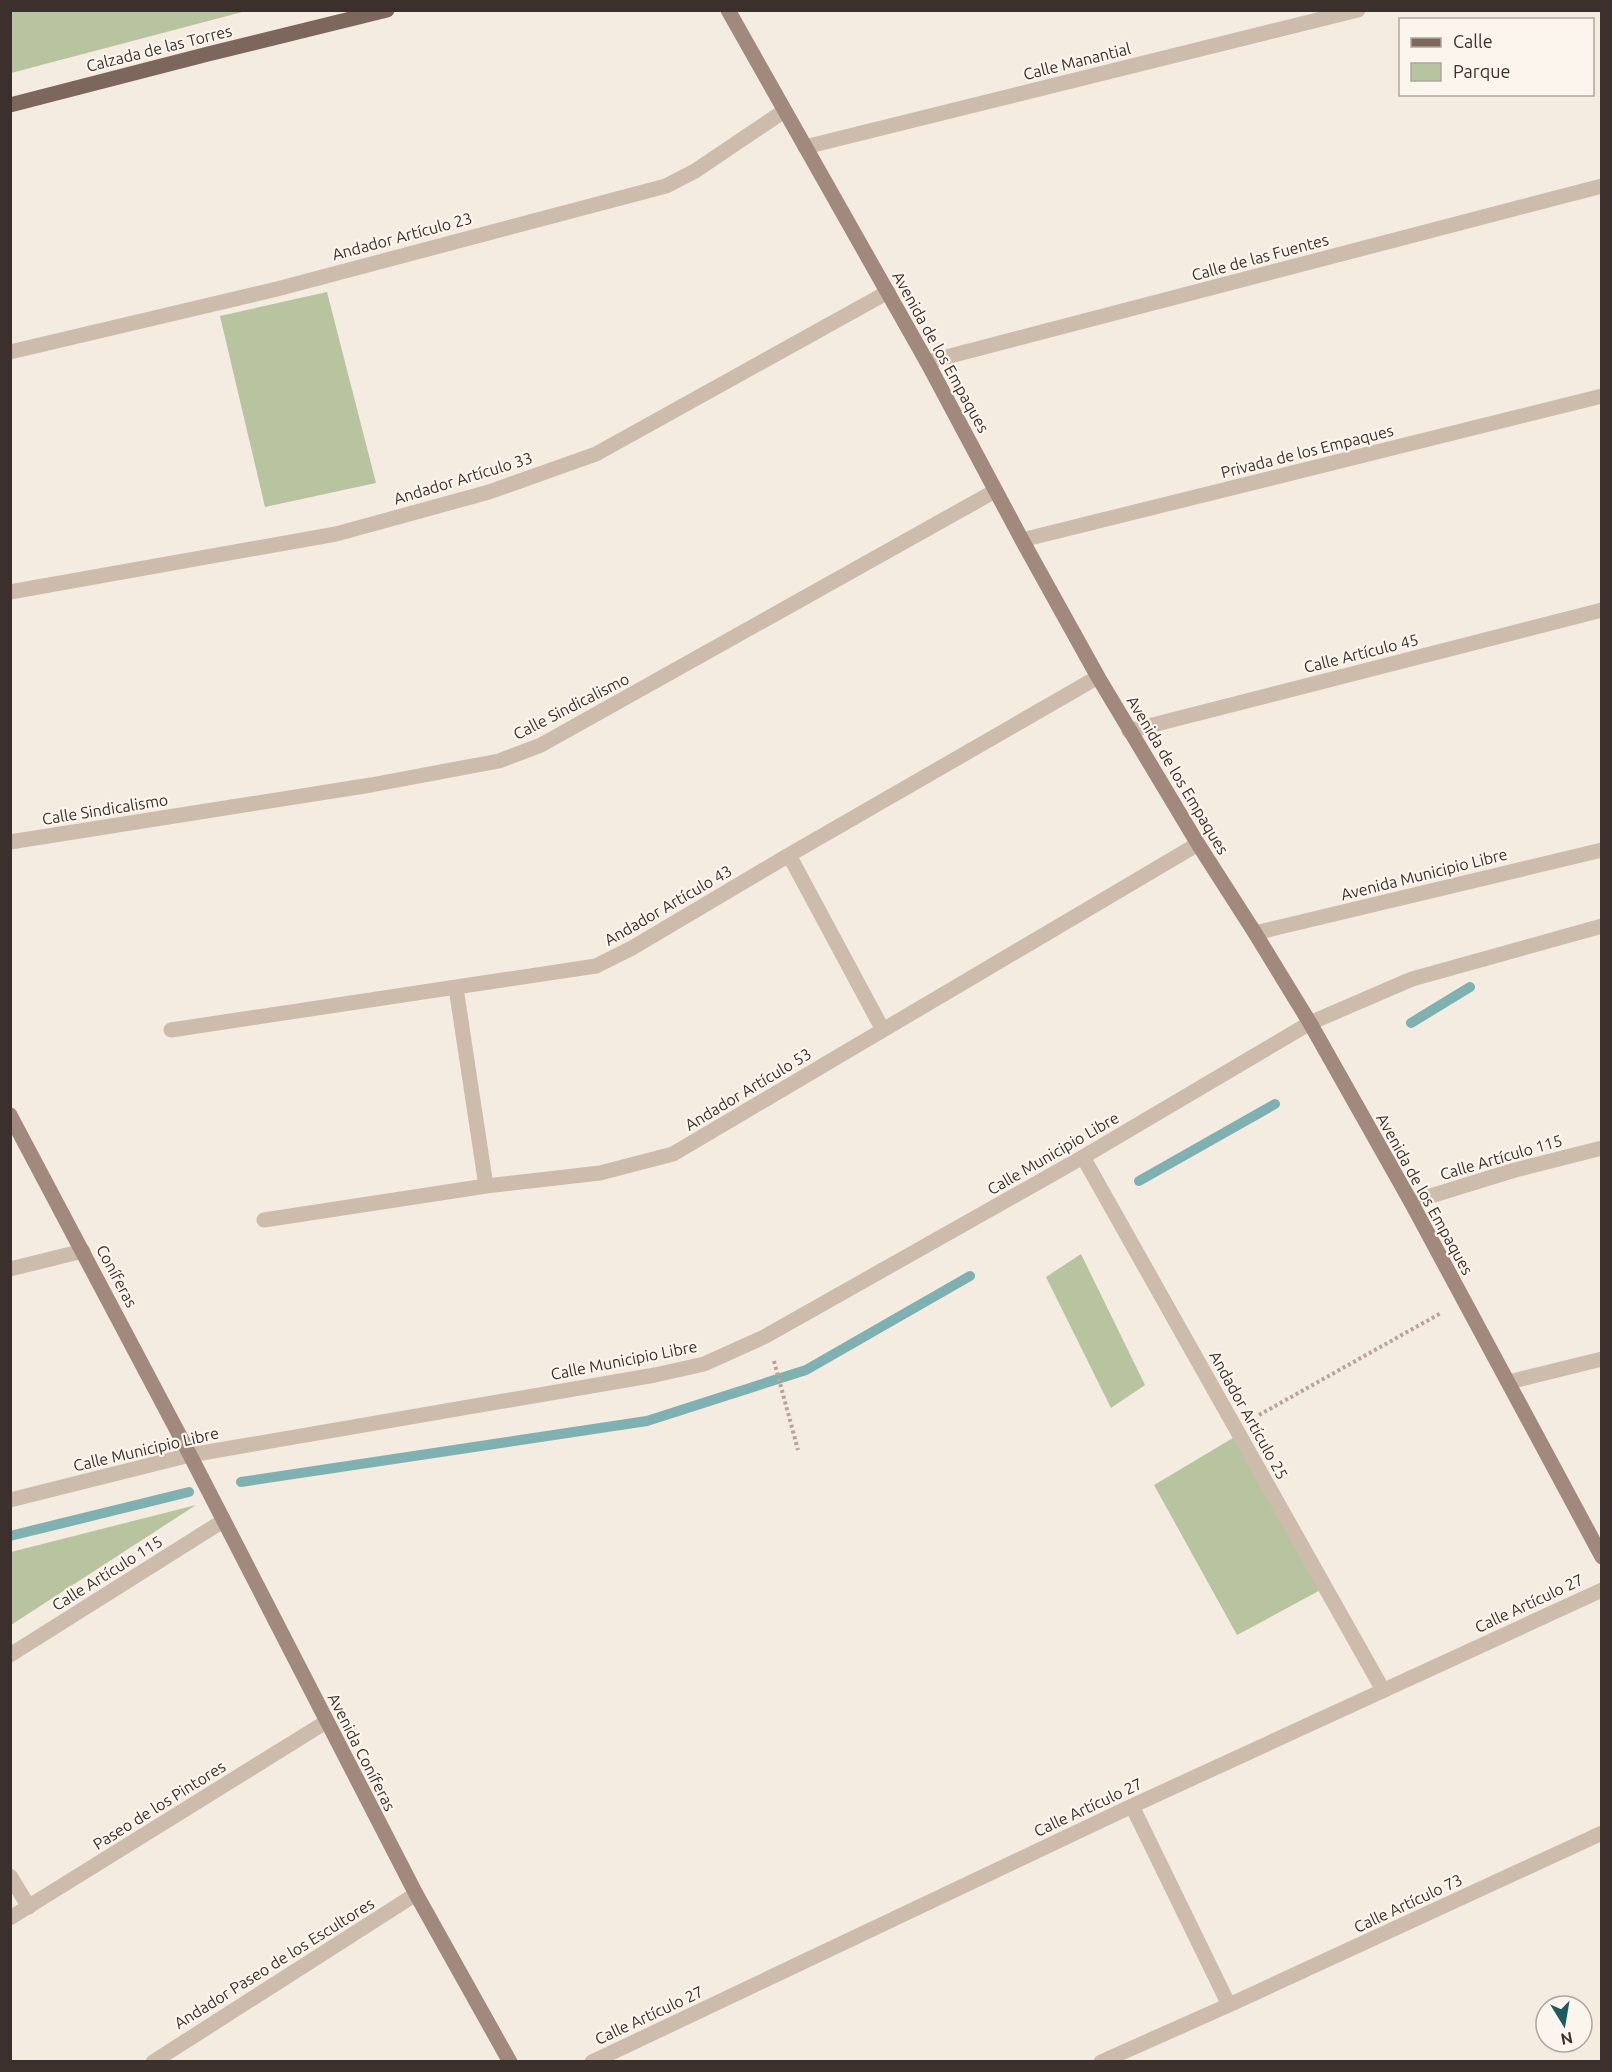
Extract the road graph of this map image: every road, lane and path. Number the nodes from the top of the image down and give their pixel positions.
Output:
1 (387, 10) edge
2 (728, 10) edge
3 (1358, 10) edge
4 (10, 105) edge
5 (784, 111) junction
6 (805, 147) junction
7 (1602, 186) edge
8 (888, 292) junction
9 (10, 352) edge
10 (927, 362) junction
11 (1602, 396) edge
12 (995, 491) junction
13 (1022, 540) junction
14 (10, 592) edge
15 (1602, 610) edge
16 (1098, 677) junction
17 (1129, 731) junction
18 (10, 842) edge
19 (1198, 843) junction
20 (1602, 850) edge
21 (789, 855) junction
22 (1602, 926) edge
23 (1255, 933) junction
24 (456, 988) junction
25 (1310, 1023) junction
26 (171, 1030) dead end
27 (883, 1030) junction
28 (10, 1115) edge
29 (1602, 1148) edge
30 (1083, 1157) junction
31 (486, 1186) junction
32 (1411, 1202) junction
33 (264, 1220) dead end
34 (83, 1251) junction
35 (10, 1269) edge
36 (1463, 1301) junction
37 (1602, 1359) edge
38 (776, 1366) dead end
39 (1509, 1382) junction
40 (1236, 1428) junction
41 (798, 1450) dead end
42 (190, 1455) junction
43 (10, 1500) edge
44 (223, 1521) junction
45 (1602, 1557) edge
46 (1602, 1590) edge
47 (10, 1655) edge
48 (1383, 1690) junction
49 (326, 1722) junction
50 (1132, 1806) junction
51 (1602, 1833) edge
52 (10, 1875) edge
53 (416, 1894) junction
54 (29, 1906) junction
55 (10, 1918) edge
56 (1229, 2006) junction
57 (153, 2061) edge
58 (510, 2061) edge
59 (592, 2061) edge
60 (1101, 2061) edge

1 - 4 main road, Calzada de las Torres
2 - 5 main road, Avenida de los Empaques
3 - 6 street, Calle Manantial
5 - 6 main road, Avenida de los Empaques
5 - 9 street, Andador Artículo 23
6 - 8 main road, Avenida de los Empaques
7 - 10 street, Calle de las Fuentes
8 - 10 main road, Avenida de los Empaques
8 - 14 street, Andador Artículo 33
10 - 12 main road, Avenida de los Empaques
11 - 13 street, Privada de los Empaques
12 - 13 main road, Avenida de los Empaques
12 - 18 street, Calle Sindicalismo
13 - 16 main road, Avenida de los Empaques
15 - 17 street, Calle Artículo 45
16 - 17 main road, Avenida de los Empaques
16 - 21 street, Andador Artículo 43
17 - 19 main road, Avenida de los Empaques
19 - 23 main road, Avenida de los Empaques
19 - 27 street, Andador Artículo 53
20 - 23 street, Avenida Municipio Libre
21 - 24 street, Andador Artículo 43
21 - 27 street
22 - 25 street
23 - 25 main road, Avenida de los Empaques
24 - 26 street, Andador Artículo 43
24 - 31 street
25 - 30 street, Calle Municipio Libre
25 - 32 main road, Avenida de los Empaques
27 - 31 street, Andador Artículo 53
28 - 34 main road, Coníferas
29 - 32 street, Calle Artículo 115
30 - 40 street, Andador Artículo 25
30 - 42 street, Calle Municipio Libre
31 - 33 street, Andador Artículo 53
32 - 36 main road, Avenida de los Empaques
34 - 35 street
34 - 42 main road, Coníferas
36 - 39 main road, Avenida de los Empaques
36 - 40 path
37 - 39 street
38 - 41 path
39 - 45 main road, Avenida de los Empaques
40 - 48 street, Andador Artículo 25
42 - 43 street, Calle Municipio Libre
42 - 44 main road, Avenida Coníferas
44 - 47 street, Calle Artículo 115
44 - 49 main road, Avenida Coníferas
46 - 48 street, Calle Artículo 27
48 - 50 street, Calle Artículo 27
49 - 53 main road, Avenida Coníferas
49 - 54 street, Paseo de los Pintores
50 - 56 street
50 - 59 street, Calle Artículo 27
51 - 56 street, Calle Artículo 73
52 - 54 street
53 - 57 street, Andador Paseo de los Escultores
53 - 58 main road, Avenida Coníferas
54 - 55 street, Paseo de los Pintores
56 - 60 street, Calle Artículo 73

